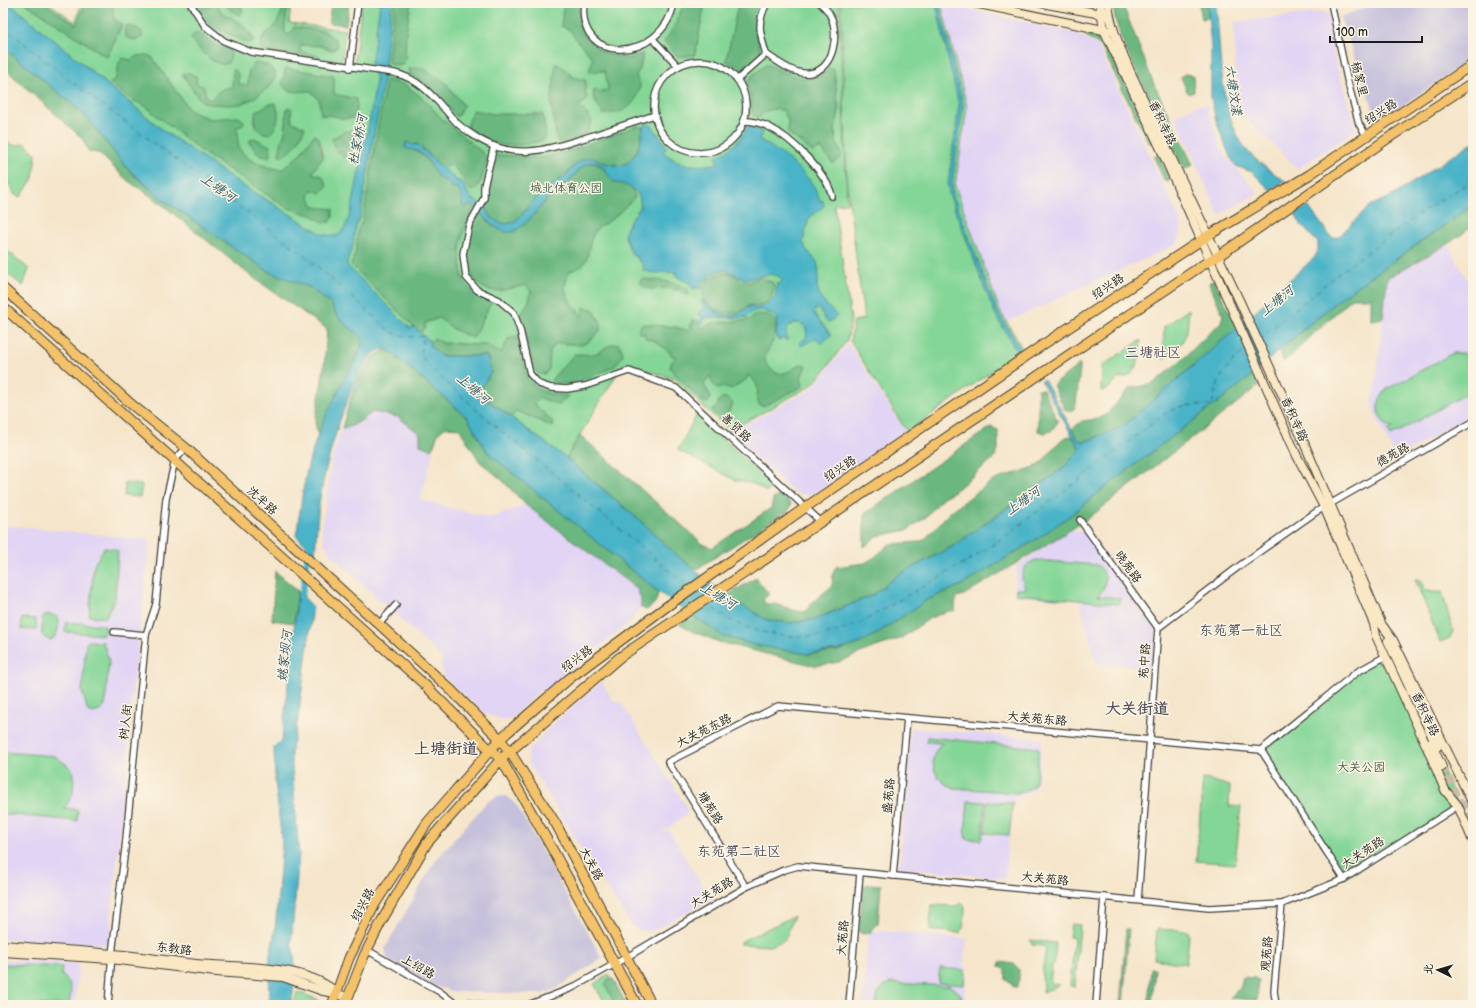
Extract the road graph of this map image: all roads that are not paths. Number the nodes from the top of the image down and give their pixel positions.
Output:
1 (190, 3) edge
2 (358, 3) edge
3 (584, 3) edge
4 (674, 3) edge
5 (767, 3) edge
6 (820, 3) edge
7 (974, 3) edge
8 (1041, 3) edge
9 (1100, 3) edge
10 (1108, 3) edge
11 (1332, 3) edge
12 (1105, 15) junction
13 (1104, 30) junction
14 (1114, 32) junction
15 (653, 38) junction
16 (766, 54) junction
17 (1473, 64) edge
18 (678, 66) junction
19 (350, 68) junction
20 (738, 79) junction
21 (1473, 82) edge
22 (655, 115) junction
23 (745, 121) junction
24 (1366, 136) junction
25 (494, 146) junction
26 (832, 196) dead end
27 (1205, 237) junction
28 (1214, 258) junction
29 (3, 288) edge
30 (3, 307) edge
31 (1473, 422) edge
32 (186, 448) junction
33 (175, 460) junction
34 (1327, 505) junction
35 (806, 507) junction
36 (1080, 520) dead end
37 (820, 522) junction
38 (396, 605) dead end
39 (379, 624) junction
40 (1378, 624) junction
41 (1158, 628) junction
42 (114, 632) dead end
43 (146, 636) junction
44 (1386, 656) junction
45 (907, 718) junction
46 (500, 739) junction
47 (1150, 740) junction
48 (490, 750) junction
49 (1261, 750) junction
50 (510, 752) junction
51 (501, 759) junction
52 (668, 762) joint
53 (1444, 766) tunnel mouth
54 (1472, 801) edge
55 (1458, 806) junction
56 (1473, 841) edge
57 (860, 872) junction
58 (893, 876) junction
59 (1344, 880) junction
60 (746, 887) junction
61 (1104, 897) junction
62 (1138, 900) junction
63 (1282, 904) junction
64 (3, 945) edge
65 (367, 950) junction
66 (3, 952) edge
67 (112, 957) junction
68 (626, 958) junction
69 (615, 964) junction
70 (336, 993) junction
71 (346, 1001) edge
72 (108, 1005) edge
73 (332, 1005) edge
74 (457, 1005) edge
75 (528, 1005) edge
76 (637, 1005) edge
77 (652, 1005) edge
78 (849, 1005) edge
79 (1096, 1005) edge
80 (1276, 1005) edge

1 - 19 street
2 - 19 street
3 - 15 street
4 - 15 street
5 - 16 street
6 - 16 street
7 - 13 main road
8 - 12 main road
9 - 12 main road, 香积寺路
10 - 12 main road, 香积寺路
11 - 24 street, 杨家里
12 - 13 main road, 香积寺路
12 - 14 main road, 香积寺路
13 - 14 main road
13 - 27 main road, 香积寺路
14 - 27 main road, 香积寺路
15 - 18 street
16 - 20 street
17 - 24 main road, 绍兴路
18 - 20 street
18 - 22 street
19 - 25 street
20 - 23 street
21 - 28 main road, 绍兴路
22 - 23 street
22 - 25 street
23 - 26 street
24 - 27 main road, 绍兴路
25 - 35 street, 善贤路
27 - 28 main road, 香积寺路
27 - 35 main road, 绍兴路
28 - 34 main road, 香积寺路
28 - 34 main road, 香积寺路
28 - 37 main road, 绍兴路
29 - 32 main road, 沈半路
30 - 33 main road
31 - 34 street, 德苑路
32 - 33 street, 树人街
32 - 39 main road, 沈半路
33 - 43 street, 树人街
33 - 48 main road
34 - 40 main road, 香积寺路
34 - 41 street, 苑中路
35 - 37 street, 善贤路
35 - 46 main road, 绍兴路
36 - 41 street, 晓苑路
37 - 50 main road, 绍兴路
38 - 39 street
39 - 46 main road, 沈半路
40 - 44 main road, 香积寺路
40 - 53 main road
40 - 54 main road, 香积寺路
41 - 47 street, 苑中路
42 - 43 street
43 - 67 street, 树人街
44 - 49 street
44 - 55 main road, 香积寺路
45 - 47 street, 大关苑东路
45 - 52 street, 大关苑东路
45 - 58 street, 盛苑路
46 - 48 main road, 绍兴路
46 - 50 main road, 大关路
47 - 49 street, 大关苑东路
47 - 62 street, 苑中路
48 - 51 main road
48 - 70 main road, 绍兴路
49 - 59 street
50 - 51 main road, 绍兴路
50 - 68 main road, 大关路
51 - 65 main road, 绍兴路
51 - 69 main road
52 - 60 street, 塘苑路
54 - 55 main road, 大关苑路
55 - 56 main road, 香积寺路
55 - 59 street, 大关苑路
57 - 58 street, 大关苑路
57 - 60 street, 大关苑路
57 - 78 street, 大苑路
58 - 61 street, 大关苑路
59 - 63 street, 大关苑路
60 - 68 street, 大关苑路
61 - 62 street, 大关苑路
61 - 79 street
62 - 63 street, 大关苑路
63 - 80 street, 观苑路
64 - 67 main road, 东教路
65 - 71 main road, 绍兴路
65 - 74 street, 上绍路
66 - 67 main road, 东教路
67 - 70 main road, 东教路
67 - 72 street, 树人街
68 - 69 street, 大关苑路
68 - 77 main road, 大关路
69 - 75 street, 大关苑路
69 - 76 main road
70 - 71 main road, 东教路
70 - 73 main road, 绍兴路

